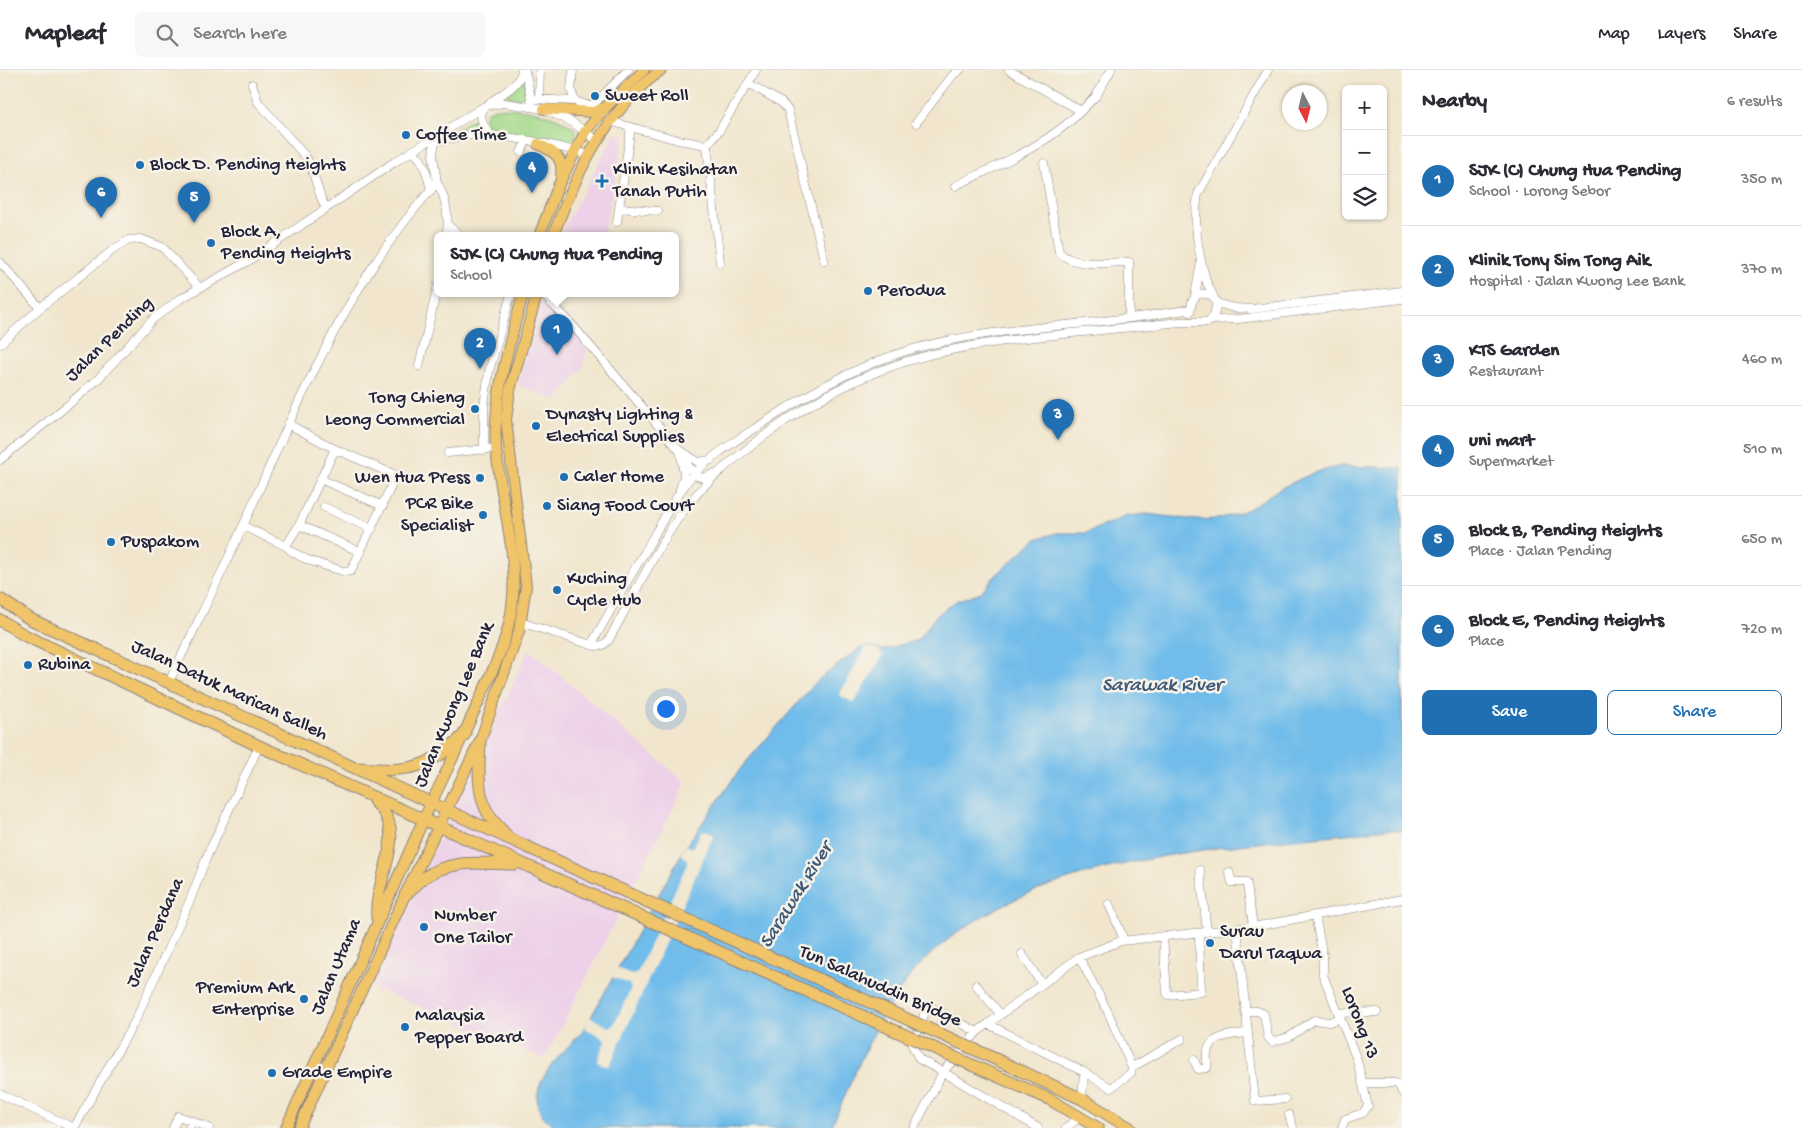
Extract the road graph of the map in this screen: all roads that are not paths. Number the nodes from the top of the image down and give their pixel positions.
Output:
1 (524, 70) edge
2 (540, 70) edge
3 (573, 70) edge
4 (644, 70) edge
5 (662, 70) edge
6 (756, 70) edge
7 (960, 70) edge
8 (1009, 70) edge
9 (1112, 70) edge
10 (1268, 70) edge
11 (627, 74) edge
12 (252, 84) dead end
13 (748, 84) junction
14 (574, 101) junction
15 (537, 103) junction
16 (485, 106) junction
17 (605, 108) junction
18 (1081, 111) junction
19 (609, 121) junction
20 (916, 123) dead end
21 (631, 127) junction
22 (585, 132) junction
23 (492, 136) junction
24 (596, 140) junction
25 (436, 142) junction
26 (526, 142) junction
27 (423, 143) junction
28 (538, 144) junction
29 (707, 145) junction
30 (411, 151) junction
31 (576, 151) junction
32 (521, 152) dead end
33 (588, 155) junction
34 (1044, 163) dead end
35 (437, 183) junction
36 (559, 184) junction
37 (955, 186) dead end
38 (431, 190) junction
39 (326, 208) junction
40 (619, 208) junction
41 (658, 212) dead end
42 (617, 222) dead end
43 (448, 225) junction
44 (447, 232) edge
45 (456, 232) edge
46 (541, 232) edge
47 (554, 232) edge
48 (824, 260) dead end
49 (1201, 260) junction
50 (0, 262) edge
51 (720, 263) dead end
52 (199, 288) junction
53 (1402, 291) edge
54 (1210, 295) junction
55 (1195, 296) junction
56 (435, 297) edge
57 (510, 297) edge
58 (522, 297) edge
59 (536, 297) edge
60 (545, 297) edge
61 (1402, 299) edge
62 (1216, 303) junction
63 (40, 308) junction
64 (1190, 309) junction
65 (1129, 318) junction
66 (1212, 320) junction
67 (1194, 321) junction
68 (0, 344) edge
69 (419, 366) dead end
70 (288, 424) junction
71 (496, 448) junction
72 (334, 449) junction
73 (484, 450) junction
74 (679, 450) junction
75 (448, 453) dead end
76 (0, 460) edge
77 (711, 460) junction
78 (719, 471) junction
79 (694, 475) junction
80 (320, 479) junction
81 (678, 495) junction
82 (383, 506) junction
83 (324, 507) dead end
84 (299, 525) junction
85 (243, 526) junction
86 (372, 529) junction
87 (286, 546) junction
88 (362, 552) junction
89 (0, 599) edge
90 (0, 620) edge
91 (520, 622) junction
92 (591, 645) junction
93 (169, 682) junction
94 (465, 734) junction
95 (480, 741) junction
96 (259, 746) junction
97 (352, 768) junction
98 (366, 794) junction
99 (431, 804) junction
100 (445, 810) junction
101 (423, 821) junction
102 (437, 827) junction
103 (509, 838) junction
104 (522, 864) junction
105 (1200, 870) dead end
106 (1229, 872) dead end
107 (405, 895) junction
108 (1402, 899) edge
109 (1108, 904) dead end
110 (1315, 915) junction
111 (377, 918) junction
112 (1253, 926) junction
113 (1237, 928) junction
114 (1207, 932) junction
115 (1199, 933) junction
116 (1163, 936) junction
117 (1124, 940) junction
118 (1022, 954) dead end
119 (1079, 957) junction
120 (1041, 983) junction
121 (976, 985) dead end
122 (1245, 1012) junction
123 (1376, 1012) dead end
124 (1000, 1014) junction
125 (1340, 1016) junction
126 (988, 1024) junction
127 (977, 1032) junction
128 (1246, 1033) junction
129 (1182, 1039) dead end
130 (1194, 1060) dead end
131 (1132, 1068) junction
132 (943, 1072) junction
133 (1084, 1072) junction
134 (1363, 1083) junction
135 (1402, 1092) edge
136 (0, 1094) edge
137 (1082, 1099) junction
138 (1285, 1099) dead end
139 (1289, 1115) dead end
140 (1080, 1116) junction
141 (191, 1125) edge
142 (74, 1128) edge
143 (173, 1128) edge
144 (209, 1128) edge
145 (286, 1128) edge
146 (299, 1128) edge
147 (914, 1128) edge
148 (1038, 1128) edge
149 (1066, 1128) edge
150 (1098, 1128) edge
151 (1130, 1128) edge
152 (1293, 1128) edge
153 (1342, 1128) edge

1 - 15 street
1 - 16 street
2 - 15 street
3 - 14 street
4 - 11 main road
5 - 19 main road
6 - 13 street
7 - 20 street
8 - 18 street
9 - 18 street
10 - 49 street
11 - 14 street
11 - 17 main road
12 - 39 street
13 - 29 street
13 - 48 street
14 - 15 street
15 - 16 street
15 - 17 main road
15 - 22 street
16 - 23 street
16 - 27 street
17 - 22 main road
18 - 37 street
19 - 21 street
19 - 24 main road
21 - 29 street
21 - 40 street
22 - 24 street
22 - 31 main road
23 - 25 street, Jalan Pending
23 - 26 street, Jalan Pending
24 - 33 main road
25 - 27 street, Jalan Pending
25 - 35 street
26 - 28 street, Jalan Pending
26 - 32 street
27 - 30 street, Jalan Pending
28 - 31 street, Jalan Pending
28 - 36 main road
29 - 51 street
30 - 38 street
30 - 39 street, Jalan Pending
31 - 33 street, Jalan Pending
31 - 36 main road
33 - 47 main road
34 - 65 street
35 - 38 street
35 - 43 street
36 - 46 main road
38 - 70 street
39 - 52 street, Jalan Pending
40 - 41 street
40 - 42 street
43 - 44 street
43 - 45 street
49 - 54 street
49 - 55 street
50 - 63 street
52 - 63 street
52 - 76 street, Jalan Pending
53 - 62 street
54 - 55 street
54 - 62 street
55 - 64 street
56 - 69 street
57 - 73 street
58 - 71 main road, Jalan Kwong Lee Bank
59 - 91 main road, Jalan Kwong Lee Bank
60 - 74 street
61 - 66 street
62 - 66 street
63 - 68 street
64 - 65 street
64 - 67 street
65 - 77 street
66 - 67 street
67 - 78 street
70 - 72 street
70 - 85 street
71 - 73 street
71 - 94 main road, Jalan Kwong Lee Bank
72 - 80 street
72 - 82 street
73 - 75 street
74 - 77 street
74 - 79 street
74 - 81 street
77 - 79 street
78 - 79 street
78 - 92 street
79 - 81 street
80 - 82 street
80 - 84 street
81 - 92 street
82 - 86 street
83 - 86 street
84 - 87 street
84 - 88 street
85 - 87 street
85 - 93 street
86 - 88 street
87 - 88 street
89 - 93 highway, Jalan Datuk Marican Salleh
90 - 96 highway, Jalan Datuk Marican Salleh
91 - 92 street
91 - 95 main road, Jalan Kwong Lee Bank
93 - 97 highway, Jalan Datuk Marican Salleh
94 - 97 highway
94 - 99 main road, Jalan Kwong Lee Bank
95 - 100 main road, Jalan Kwong Lee Bank
95 - 103 highway
96 - 98 highway, Jalan Datuk Marican Salleh
96 - 142 street, Jalan Perdana
97 - 99 highway, Jalan Datuk Marican Salleh
98 - 101 highway, Jalan Datuk Marican Salleh
98 - 111 highway
99 - 100 highway, Jalan Datuk Marican Salleh
99 - 101 main road, Jalan Kwong Lee Bank
100 - 102 main road, Jalan Kwong Lee Bank
100 - 103 highway, Jalan Datuk Marican Salleh
101 - 102 highway, Jalan Datuk Marican Salleh
101 - 111 main road, Jalan Utama
102 - 104 highway, Jalan Datuk Marican Salleh
102 - 107 main road, Jalan Utama
103 - 137 highway, Tun Salahuddin Bridge, bridge
104 - 107 highway
104 - 140 highway, Tun Salahuddin Bridge, bridge
105 - 114 street
106 - 112 street
107 - 146 main road, Jalan Utama
108 - 110 street
109 - 117 street
110 - 112 street
110 - 125 street, Lorong 13
111 - 145 main road, Jalan Utama
112 - 113 street
113 - 114 street
113 - 122 street
114 - 115 street
115 - 116 street
115 - 116 street
116 - 117 street
117 - 119 street
118 - 120 street
119 - 120 street
119 - 131 street
120 - 124 street
121 - 124 street
122 - 125 street
122 - 128 street
123 - 125 street
124 - 126 street
125 - 134 street, Lorong 13
126 - 127 street
126 - 133 street
127 - 132 street
127 - 132 street
128 - 130 street
128 - 138 street
129 - 131 street
131 - 133 street
132 - 147 street
132 - 148 street
133 - 137 street
134 - 135 street
134 - 153 street, Lorong 13
136 - 142 street
137 - 151 highway, Tun Salahuddin Bridge
139 - 152 street
140 - 149 street
140 - 150 highway, Tun Salahuddin Bridge
141 - 143 street
141 - 144 street

